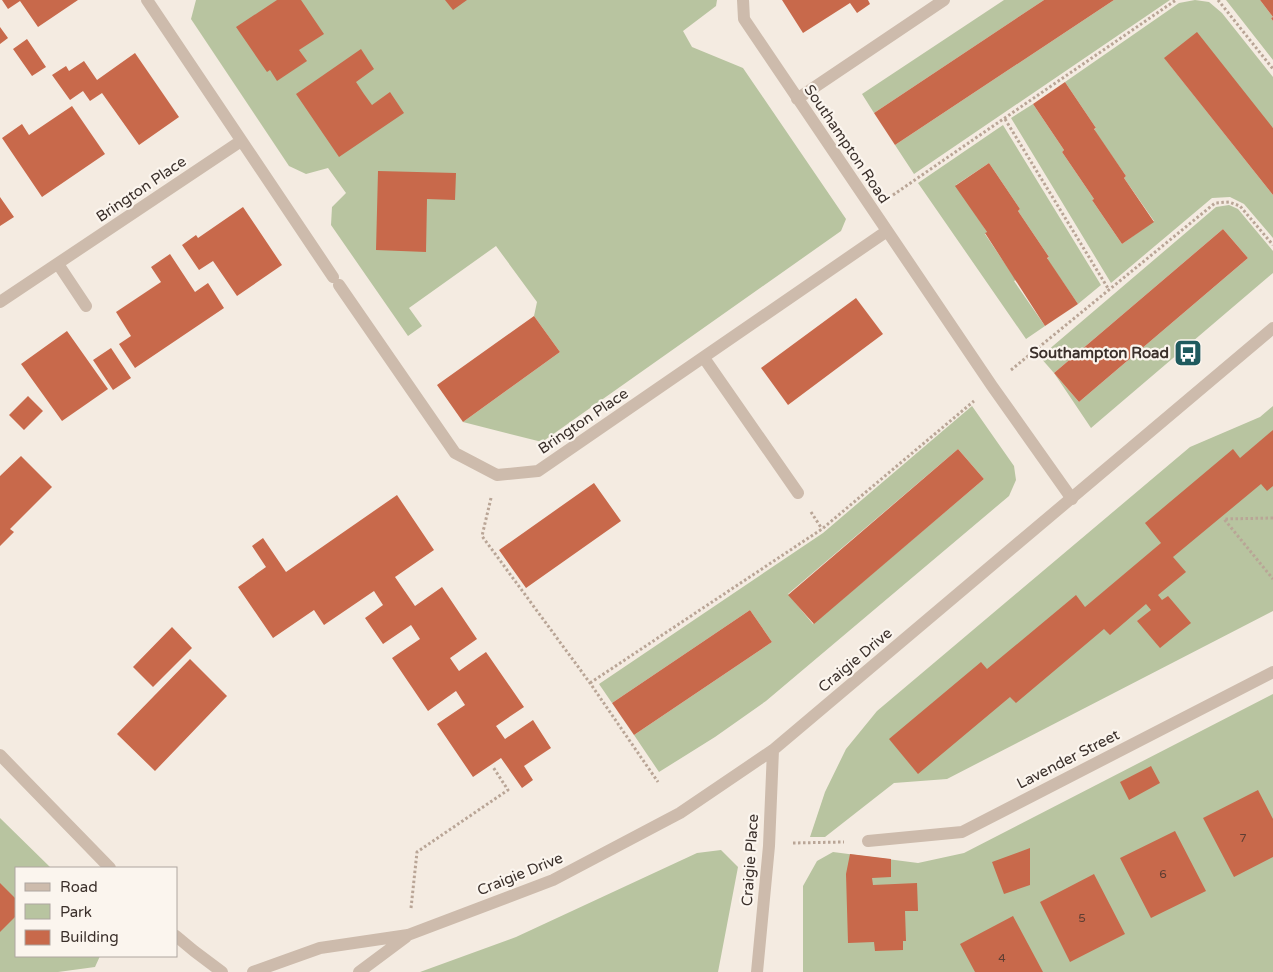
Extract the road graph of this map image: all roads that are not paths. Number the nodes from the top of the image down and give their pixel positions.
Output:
1 (147, 0) edge
2 (743, 0) edge
3 (944, 0) edge
4 (797, 99) junction
5 (242, 142) junction
6 (887, 231) junction
7 (58, 264) junction
8 (0, 302) edge
9 (86, 306) dead end
10 (1273, 328) edge
11 (704, 358) junction
12 (798, 493) dead end
13 (1072, 500) junction
14 (1273, 672) edge
15 (773, 750) junction
16 (0, 755) edge
17 (868, 841) road end
18 (109, 867) edge
19 (408, 935) junction
20 (178, 938) edge
21 (222, 972) edge
22 (253, 972) edge
23 (359, 972) edge
24 (757, 972) edge

1 - 5 street
2 - 4 street, Southampton Road
3 - 4 street
4 - 6 street, Southampton Road
5 - 7 street, Brington Place
5 - 11 street, Brington Place
6 - 11 street, Brington Place
6 - 13 street, Southampton Road
7 - 8 street, Brington Place
7 - 9 street
10 - 13 street, Craigie Drive
11 - 12 street
13 - 15 street, Craigie Drive
14 - 17 street, Lavender Street
15 - 19 street, Craigie Drive
15 - 24 street, Craigie Place
16 - 18 street
19 - 22 street, Craigie Drive
19 - 23 street, Craigie Drive
20 - 21 street

